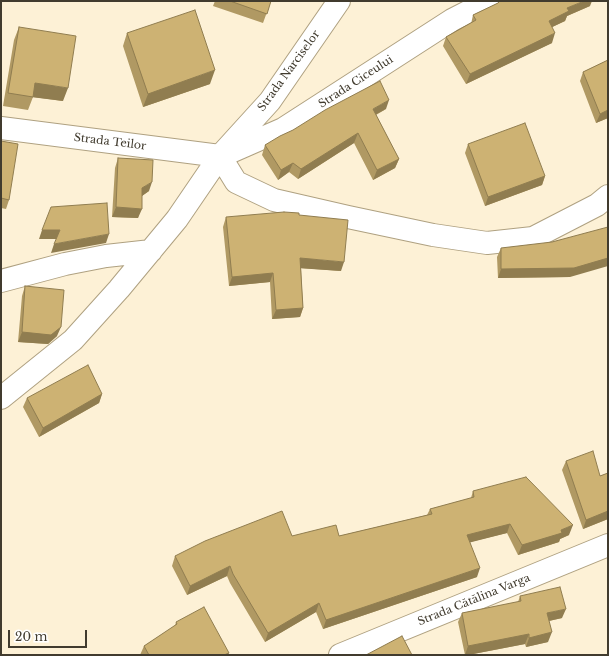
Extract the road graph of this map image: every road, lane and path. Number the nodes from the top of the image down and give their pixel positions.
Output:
1 (339, 1) edge
2 (489, 1) edge
3 (1, 128) edge
4 (220, 156) junction
5 (608, 196) edge
6 (151, 251) junction
7 (1, 281) edge
8 (1, 398) edge
9 (608, 545) edge
10 (340, 655) edge

1 - 4 street, Strada Narciselor
2 - 4 street, Strada Ciceului
3 - 4 street, Strada Teilor
4 - 5 street
4 - 6 street, Strada Narciselor
6 - 7 street
6 - 8 street, Strada Narciselor
9 - 10 street, Strada Cătălina Varga

